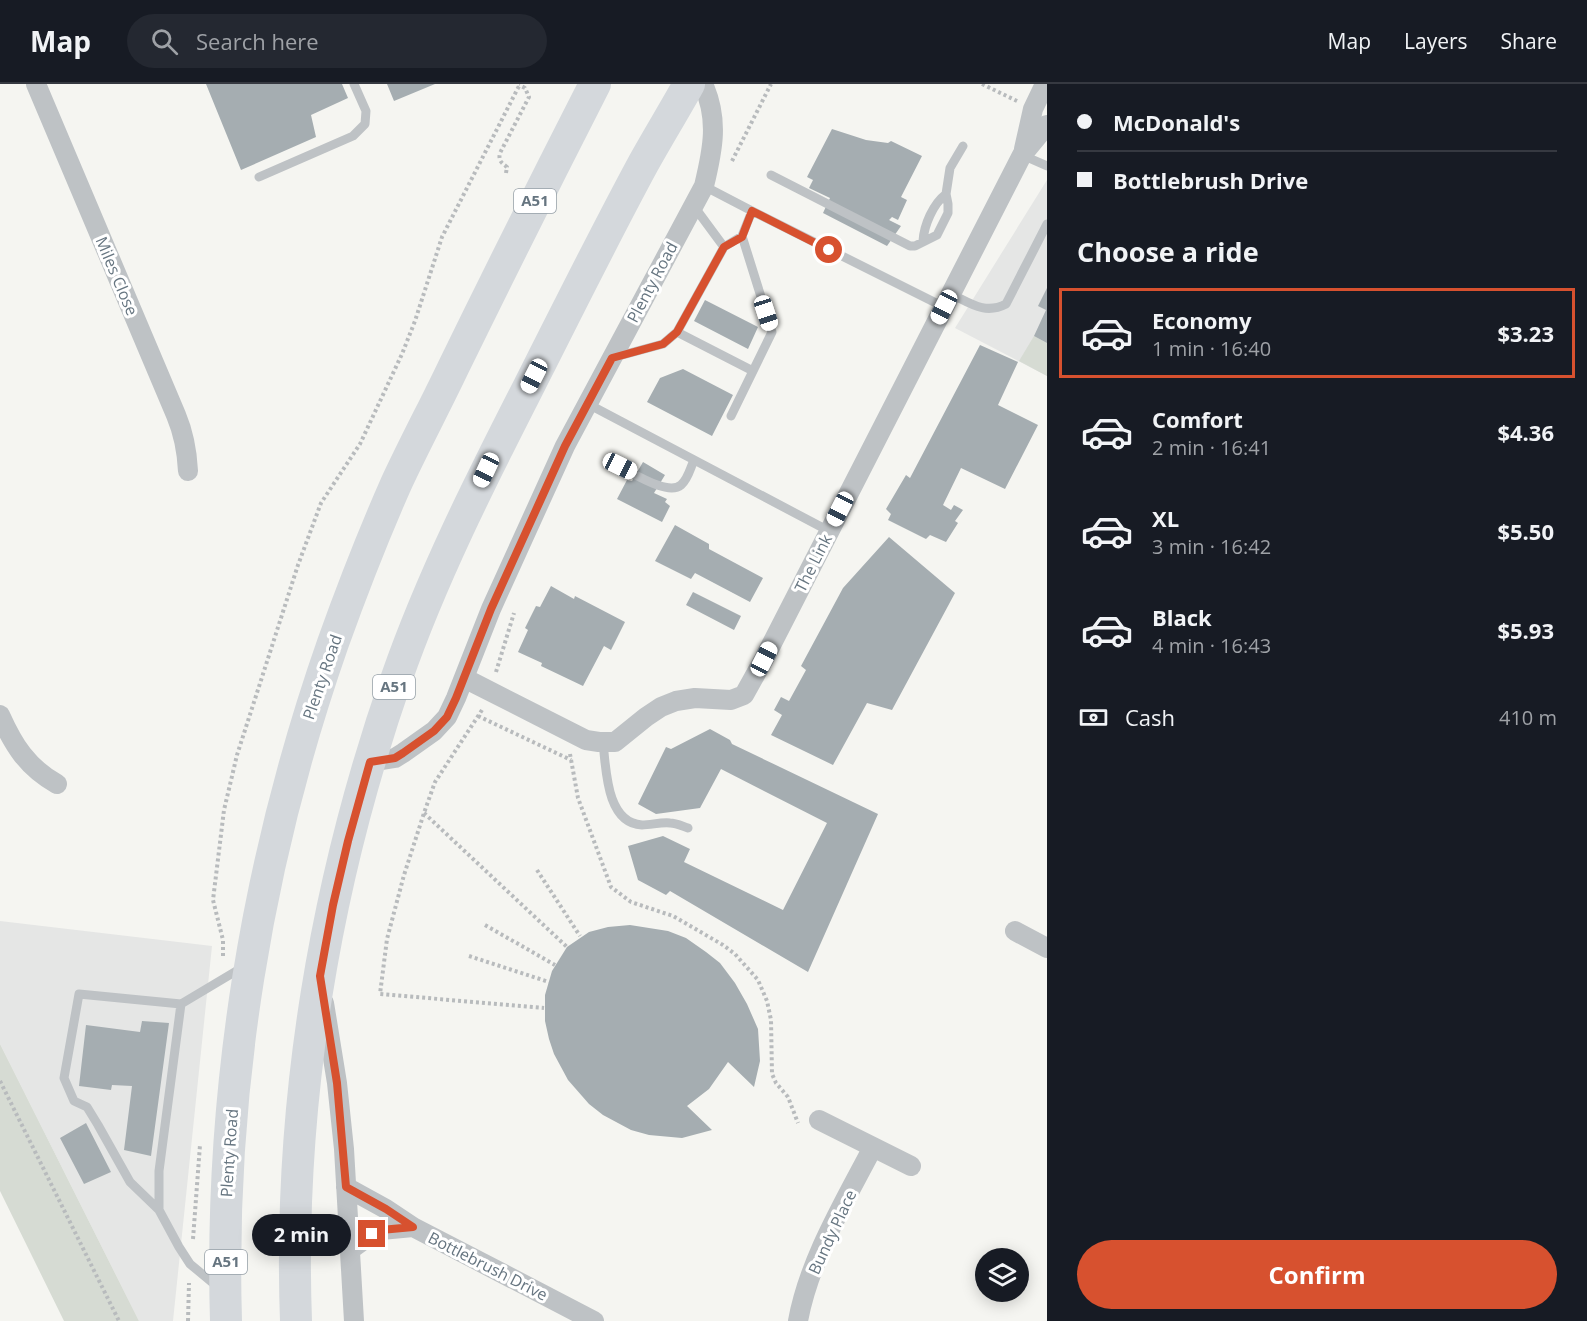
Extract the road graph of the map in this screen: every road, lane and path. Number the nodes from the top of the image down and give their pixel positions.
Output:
1 (36, 84) edge
2 (354, 84) edge
3 (595, 84) edge
4 (689, 84) edge
5 (703, 84) edge
6 (771, 84) edge
7 (1046, 84) edge
8 (519, 85) edge
9 (1047, 125) edge
10 (963, 146) dead end
11 (1022, 155) junction
12 (1047, 166) edge
13 (506, 173) dead end
14 (771, 175) dead end
15 (259, 177) dead end
16 (710, 189) junction
17 (946, 194) junction
18 (693, 205) junction
19 (752, 211) junction
20 (1047, 224) edge
21 (742, 237) junction
22 (923, 242) junction
23 (724, 247) junction
24 (948, 300) junction
25 (677, 332) junction
26 (612, 358) junction
27 (753, 371) junction
28 (588, 404) junction
29 (731, 416) dead end
30 (694, 460) junction
31 (620, 466) dead end
32 (188, 471) dead end
33 (829, 531) junction
34 (516, 606) dead end
35 (464, 678) junction
36 (490, 691) junction
37 (0, 715) edge
38 (478, 716) junction
39 (565, 730) junction
40 (603, 742) junction
41 (571, 760) junction
42 (370, 762) junction
43 (57, 784) dead end
44 (424, 813) junction
45 (688, 828) dead end
46 (537, 870) dead end
47 (485, 925) dead end
48 (1015, 931) dead end
49 (580, 936) dead end
50 (567, 947) dead end
51 (1047, 948) edge
52 (470, 956) dead end
53 (251, 963) junction
54 (555, 966) dead end
55 (320, 976) junction
56 (549, 982) dead end
57 (182, 1004) junction
58 (544, 1008) dead end
59 (0, 1081) edge
60 (819, 1120) dead end
61 (799, 1127) dead end
62 (873, 1146) junction
63 (911, 1166) dead end
64 (346, 1187) junction
65 (159, 1209) junction
66 (413, 1227) junction
67 (350, 1250) junction
68 (190, 1264) junction
69 (226, 1307) edge
70 (119, 1321) edge
71 (188, 1321) edge
72 (296, 1321) edge
73 (354, 1321) edge
74 (594, 1321) edge
75 (798, 1321) edge

1 - 32 street, Miles Close
2 - 15 lane
3 - 53 highway, Plenty Road / A51
4 - 42 highway, A51
5 - 16 street, Plenty Road
6 - 16 path
7 - 11 street, The Link
8 - 13 path
9 - 11 street, The Link
10 - 17 lane
11 - 12 lane
11 - 24 street, The Link
14 - 22 lane
16 - 18 street, Plenty Road
16 - 19 lane
17 - 22 lane
17 - 22 lane
18 - 23 lane
18 - 26 street, Plenty Road
19 - 21 lane
19 - 24 lane
20 - 24 lane
21 - 23 lane
21 - 27 lane
23 - 25 lane
24 - 33 street, The Link
25 - 26 lane
25 - 27 lane
26 - 28 street, Plenty Road
27 - 29 lane
28 - 30 lane
28 - 35 street, Plenty Road
30 - 31 lane
30 - 33 lane
33 - 40 street, The Link
34 - 36 path
35 - 36 street
35 - 42 street, Plenty Road
36 - 38 path
36 - 39 street
37 - 43 street
38 - 41 path
38 - 44 path
39 - 40 street
39 - 41 path
40 - 45 lane
41 - 61 path
42 - 55 highway, A51
44 - 50 path
44 - 58 path
46 - 49 path
47 - 54 path
48 - 51 street
52 - 56 path
53 - 57 lane
53 - 69 highway, Plenty Road / A51
55 - 64 street
55 - 72 highway, A51
57 - 65 lane
57 - 65 lane
59 - 70 path
60 - 62 street
62 - 63 street
62 - 75 street, Bundy Place
64 - 66 street, Bottlebrush Drive
64 - 67 street
65 - 68 lane
66 - 67 street, Bottlebrush Drive
66 - 74 street, Bottlebrush Drive
67 - 73 street
68 - 69 lane
68 - 71 path

